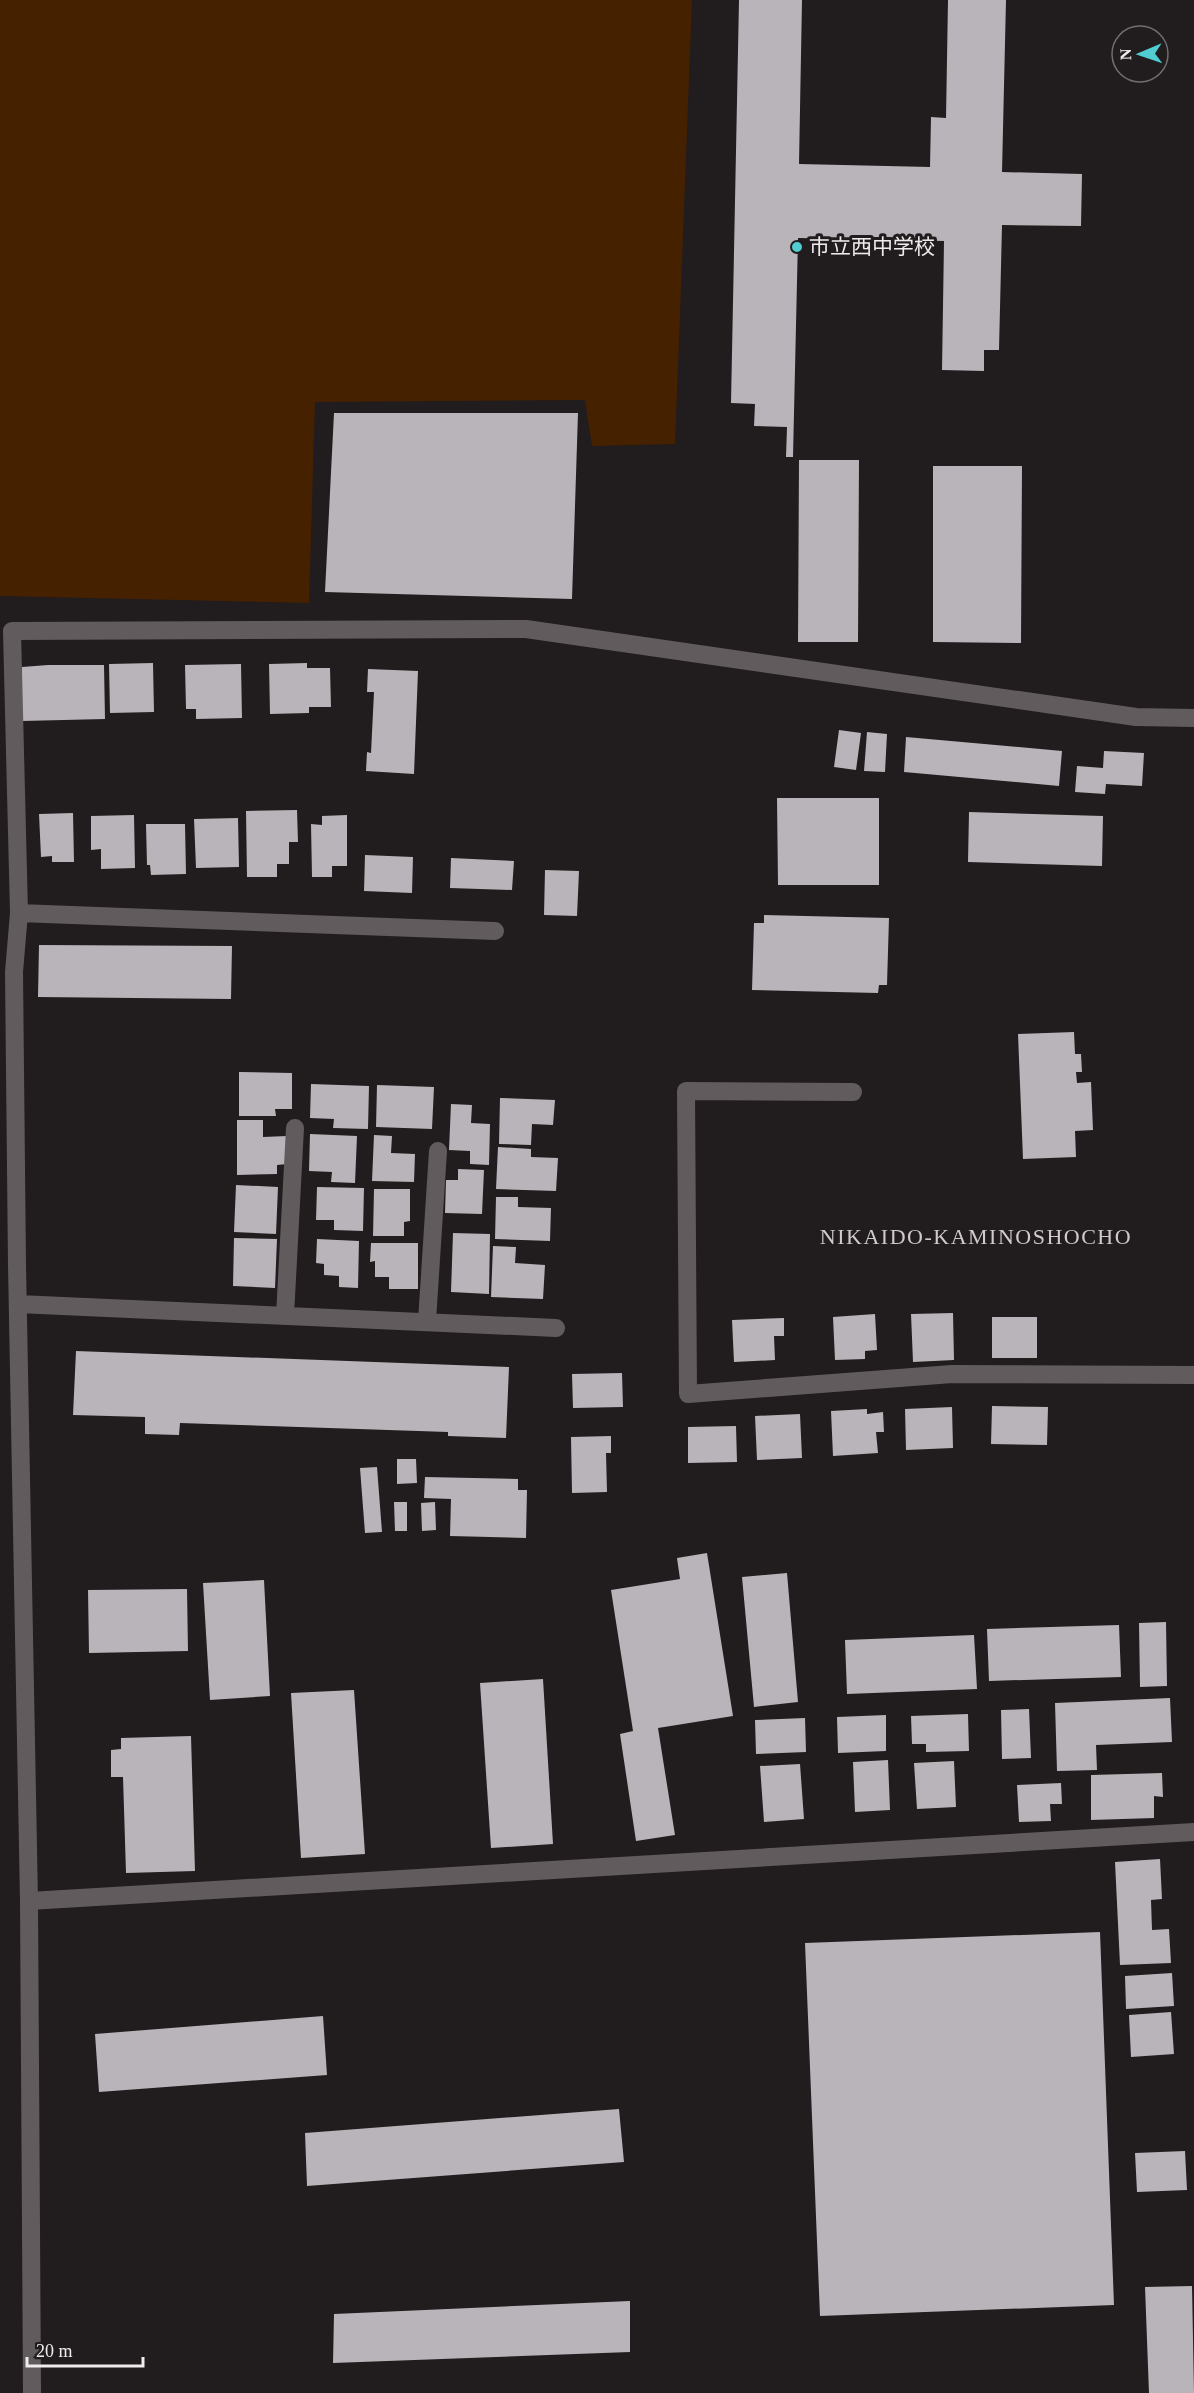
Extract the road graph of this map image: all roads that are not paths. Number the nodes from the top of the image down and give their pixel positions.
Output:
1 (1194, 718) edge
2 (20, 913) junction
3 (495, 931) dead end
4 (853, 1092) dead end
5 (295, 1128) dead end
6 (438, 1151) dead end
7 (18, 1304) junction
8 (285, 1316) junction
9 (427, 1321) junction
10 (556, 1328) dead end
11 (1194, 1375) edge
12 (1194, 1832) edge
13 (30, 1900) junction
14 (32, 2393) edge

1 - 2 street
2 - 3 street
2 - 7 street
4 - 11 street
5 - 8 street
6 - 9 street
7 - 8 street
7 - 13 street
8 - 9 street
9 - 10 street
12 - 13 street
13 - 14 street

